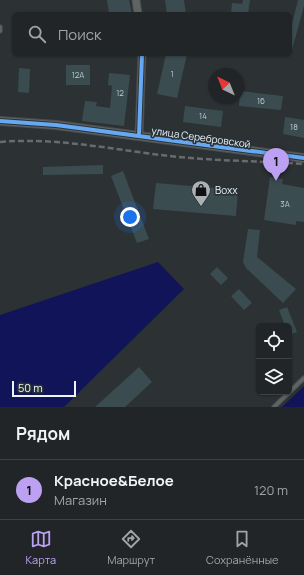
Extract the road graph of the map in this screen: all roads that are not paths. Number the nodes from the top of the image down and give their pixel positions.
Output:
1 (136, 0) edge
2 (138, 12) edge
3 (0, 27) edge
4 (0, 31) edge
5 (142, 56) edge
6 (0, 121) edge
7 (139, 136) junction
8 (304, 158) edge
9 (304, 378) edge
10 (274, 407) edge

1 - 2 street
3 - 4 lane
5 - 7 street
6 - 7 street, улица Серебровской
7 - 8 street, улица Серебровской
9 - 10 lane

